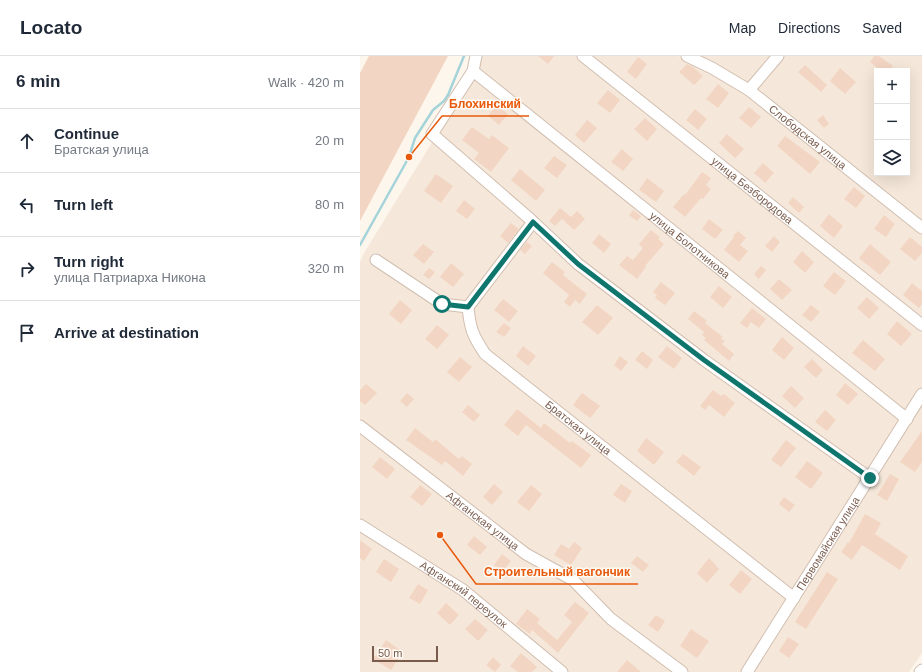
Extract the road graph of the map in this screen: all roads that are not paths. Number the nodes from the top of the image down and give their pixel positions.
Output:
1 (476, 56) edge
2 (583, 56) edge
3 (687, 56) edge
4 (778, 56) edge
5 (473, 71) junction
6 (749, 90) junction
7 (533, 222) junction
8 (922, 228) edge
9 (376, 260) dead end
10 (468, 307) junction
11 (922, 325) edge
12 (922, 394) edge
13 (918, 412) edge
14 (907, 419) junction
15 (360, 426) edge
16 (870, 478) junction
17 (360, 525) edge
18 (794, 598) junction
19 (922, 670) edge
20 (562, 672) edge
21 (682, 672) edge
22 (747, 672) edge
23 (920, 672) edge

1 - 5 street
2 - 11 street, улица Безбородова
3 - 6 street, Слободская улица
4 - 6 street
5 - 7 street
5 - 14 street, улица Болотникова
6 - 8 street, Слободская улица
7 - 10 street
7 - 16 street
9 - 10 street
10 - 18 street, Братская улица
12 - 13 street, Первомайская улица
13 - 14 street, Первомайская улица
14 - 16 street, Первомайская улица
15 - 21 street, Афганская улица
16 - 18 street, Первомайская улица
17 - 20 street, Афганский переулок
18 - 22 street, Первомайская улица
19 - 23 street

